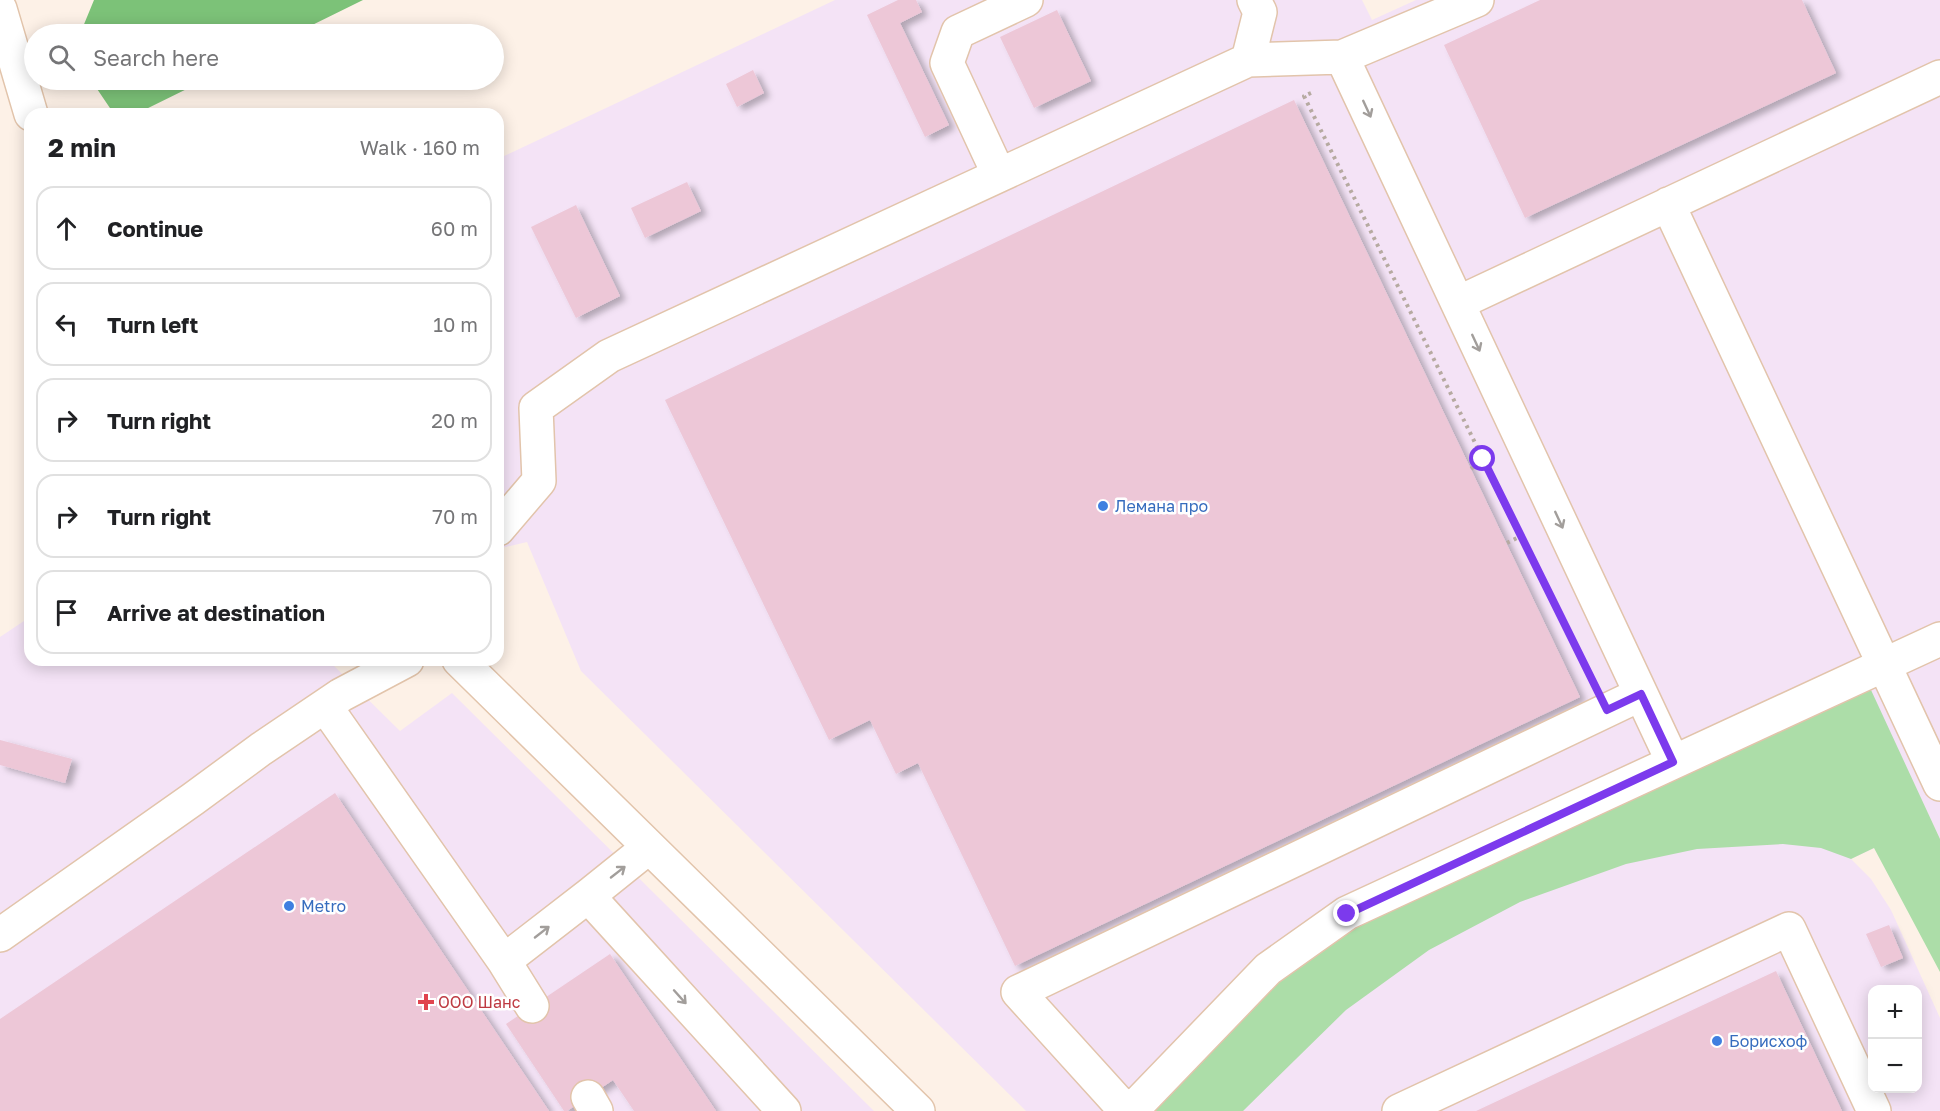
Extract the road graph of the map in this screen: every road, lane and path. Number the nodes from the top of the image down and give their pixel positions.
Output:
1 (1026, 0) edge
2 (1254, 0) edge
3 (1477, 0) edge
4 (0, 9) edge
5 (1248, 60) junction
6 (1346, 65) junction
7 (1940, 77) edge
8 (29, 108) edge
9 (999, 175) junction
10 (1668, 204) junction
11 (1458, 303) junction
12 (1483, 459) junction
13 (1471, 469) dead end
14 (504, 522) edge
15 (1521, 536) junction
16 (1507, 543) dead end
17 (1940, 639) edge
18 (1884, 665) junction
19 (396, 666) edge
20 (465, 666) edge
21 (1641, 694) junction
22 (325, 706) junction
23 (1607, 710) junction
24 (1673, 762) junction
25 (1940, 784) edge
26 (649, 847) junction
27 (588, 896) junction
28 (0, 935) edge
29 (504, 961) junction
30 (532, 1006) dead end
31 (784, 1111) edge
32 (918, 1111) edge
33 (1128, 1111) edge
34 (1399, 1111) edge
35 (1874, 1111) edge

1 - 9 street
2 - 5 street
3 - 6 street
4 - 8 street
5 - 6 street
5 - 9 street
6 -> 11 street
6 - 12 path
7 - 10 street
9 - 14 street
10 - 11 street
10 - 18 street
11 -> 21 street
12 - 13 path
12 - 15 path
15 - 16 path
15 - 23 path
17 - 18 street
18 - 24 street
18 - 25 street
19 - 22 street
20 - 26 street
21 - 23 street
21 - 24 street
22 - 28 street
22 - 29 street
23 - 33 street
24 - 33 street
27 -> 26 street
26 - 32 street
29 -> 27 street
27 -> 31 street
29 - 30 street
34 - 35 street

